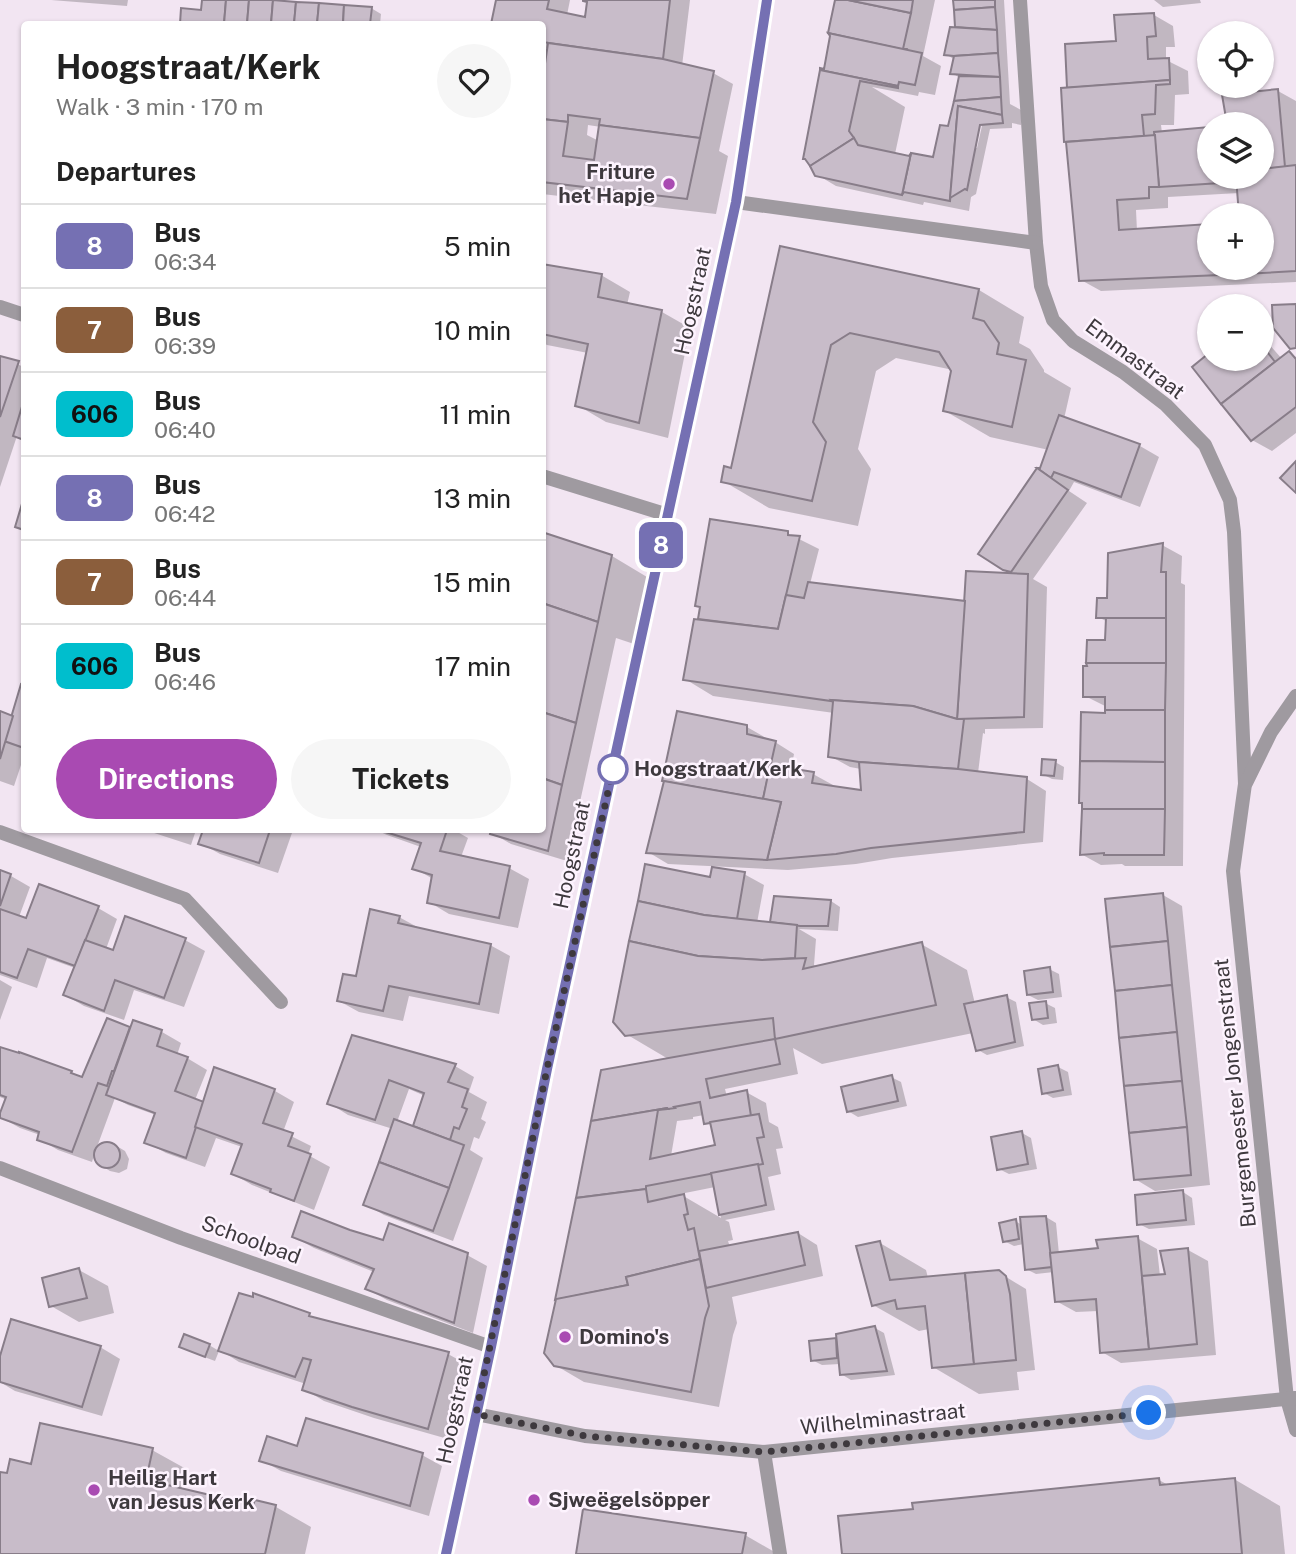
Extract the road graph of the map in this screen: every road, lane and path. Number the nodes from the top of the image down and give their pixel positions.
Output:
1 (767, 0) edge
2 (1020, 0) edge
3 (736, 202) junction
4 (1036, 243) junction
5 (0, 307) edge
6 (21, 314) edge
7 (546, 477) edge
8 (1230, 500) joint
9 (668, 515) junction
10 (1296, 696) edge
11 (1245, 784) junction
12 (0, 832) edge
13 (281, 1002) dead end
14 (0, 1168) edge
15 (491, 1347) junction
16 (1291, 1399) edge
17 (476, 1414) junction
18 (1296, 1430) edge
19 (764, 1452) junction
20 (446, 1554) edge
21 (780, 1554) edge

1 - 3 main road, Hoogstraat
2 - 4 street, Emmastraat
3 - 4 street
3 - 9 main road, Hoogstraat
4 - 8 street, Emmastraat
5 - 6 street
7 - 9 street
8 - 11 street, Burgemeester Jongenstraat
9 - 15 main road, Hoogstraat
10 - 11 street, Burgemeester Jongenstraat
11 - 16 street, Burgemeester Jongenstraat
12 - 13 street
14 - 15 street, Schoolpad
15 - 17 main road, Hoogstraat
16 - 18 street, Burgemeester Jongenstraat
16 - 19 street, Wilhelminastraat
17 - 19 street, Wilhelminastraat
17 - 20 main road, Hoogstraat
19 - 21 street

